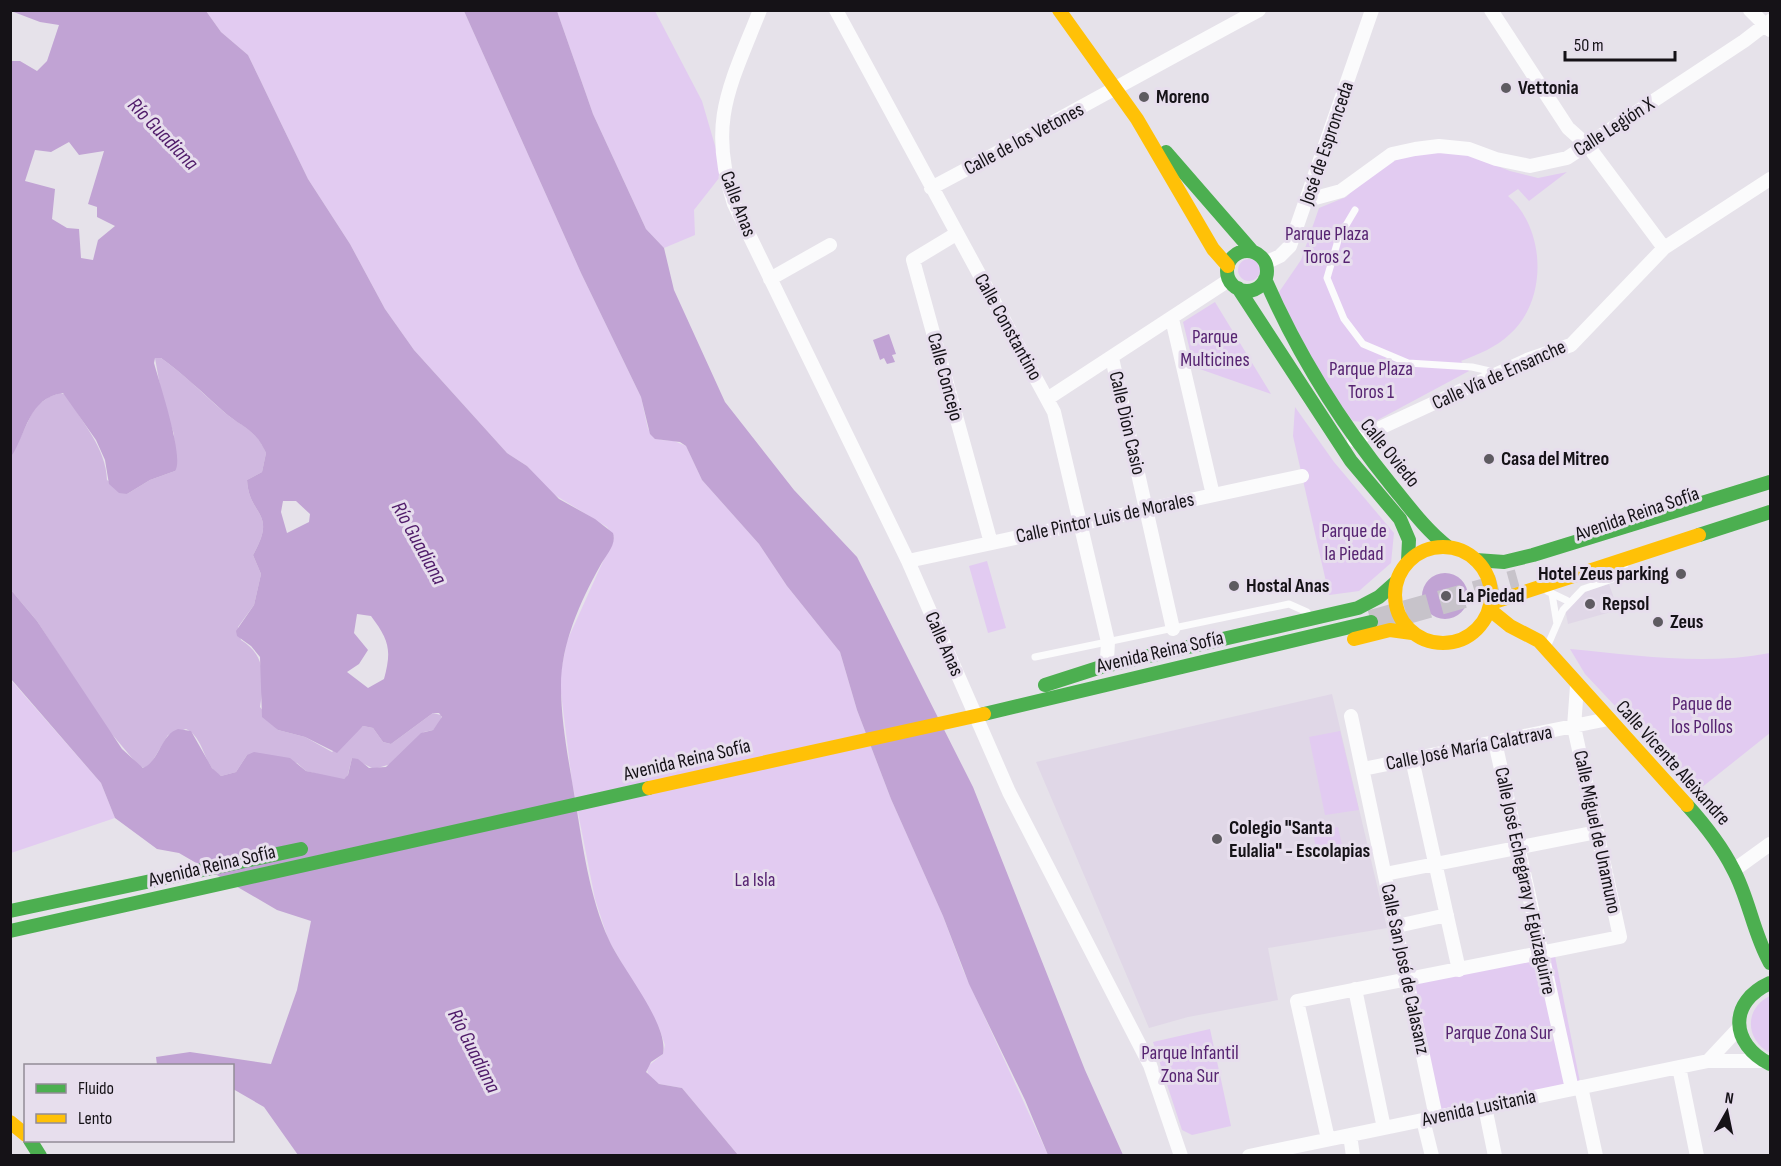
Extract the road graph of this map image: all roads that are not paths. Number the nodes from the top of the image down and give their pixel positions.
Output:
1 (760, 10) edge
2 (836, 10) edge
3 (1059, 10) edge
4 (1259, 10) edge
5 (1372, 10) edge
6 (1491, 10) edge
7 (1750, 10) edge
8 (1769, 25) edge
9 (1116, 88) junction
10 (1137, 119) junction
11 (1588, 146) junction
12 (1770, 179) edge
13 (931, 188) junction
14 (1308, 200) junction
15 (1355, 210) dead end
16 (956, 234) junction
17 (830, 245) dead end
18 (1664, 248) junction
19 (1253, 252) junction
20 (1265, 263) junction
21 (1232, 278) junction
22 (770, 279) junction
23 (1265, 279) junction
24 (1172, 319) junction
25 (1112, 358) junction
26 (1497, 373) junction
27 (1047, 399) junction
28 (1354, 440) junction
29 (1302, 476) dead end
30 (1770, 482) edge
31 (1770, 489) edge
32 (1213, 495) junction
33 (1770, 502) edge
34 (1146, 509) junction
35 (1770, 512) edge
36 (1081, 524) junction
37 (991, 543) junction
38 (1448, 547) junction
39 (1628, 558) junction
40 (1476, 560) junction
41 (908, 561) junction
42 (1408, 561) junction
43 (1538, 568) dead end
44 (1518, 581) tunnel mouth
45 (1396, 582) junction
46 (1536, 586) junction
47 (1552, 594) junction
48 (1570, 602) junction
49 (1490, 606) junction
50 (1318, 617) junction
51 (1370, 619) tunnel mouth
52 (1557, 625) junction
53 (1173, 629) junction
54 (1521, 631) junction
55 (1475, 632) junction
56 (1412, 633) junction
57 (1108, 642) junction
58 (1546, 649) junction
59 (1035, 657) dead end
60 (1101, 667) junction
61 (1577, 687) junction
62 (1003, 704) junction
63 (1351, 716) dead end
64 (1608, 719) junction
65 (1574, 727) junction
66 (1495, 742) junction
67 (1412, 759) junction
68 (1363, 769) junction
69 (536, 799) dead end
70 (1597, 832) junction
71 (1770, 844) edge
72 (314, 846) dead end
73 (1518, 848) junction
74 (1435, 864) junction
75 (1734, 870) junction
76 (1386, 874) junction
77 (10, 911) edge
78 (1446, 915) junction
79 (1397, 926) junction
80 (10, 931) edge
81 (1760, 945) junction
82 (1541, 954) junction
83 (1770, 963) edge
84 (1459, 970) junction
85 (1408, 980) junction
86 (1770, 983) edge
87 (1355, 989) junction
88 (1754, 990) junction
89 (1738, 1029) junction
90 (1708, 1061) junction
91 (1767, 1063) edge
92 (1679, 1067) junction
93 (1576, 1088) junction
94 (1485, 1107) junction
95 (1430, 1118) junction
96 (10, 1122) edge
97 (1384, 1128) junction
98 (24, 1133) edge
99 (1350, 1135) junction
100 (1328, 1139) junction
101 (31, 1142) edge
102 (40, 1155) edge
103 (1181, 1155) edge
104 (1249, 1155) edge
105 (1353, 1155) edge
106 (1432, 1155) edge
107 (1495, 1155) edge
108 (1596, 1155) edge
109 (1697, 1155) edge

1 - 22 street, Calle Anas
2 - 13 street, Calle Constantino
3 - 9 main road, Calle Oviedo
4 - 9 street, Calle de los Vetones
5 - 14 street, José de Espronceda
6 - 11 street
7 - 8 street
8 - 11 street, Calle Legión X
9 - 10 main road, Calle Oviedo
9 - 13 street, Calle de los Vetones
10 - 19 main road, Calle Oviedo
10 - 21 main road, Calle Oviedo
11 - 14 street, Calle Legión X
11 - 18 street
12 - 18 street, Calle Vía de Ensanche
13 - 16 street, Calle Constantino
14 - 20 street, José de Espronceda
15 - 26 lane
16 - 27 street, Calle Constantino
16 - 37 street, Calle Concejo
17 - 22 street
18 - 26 street, Calle Vía de Ensanche
19 - 20 main road
19 - 21 main road
20 - 23 main road
21 - 23 main road
21 - 24 street
21 - 42 main road, Calle Oviedo
22 - 41 street, Calle Anas
23 - 28 main road, Calle Oviedo
24 - 25 street
24 - 32 street
25 - 27 street
25 - 34 street, Calle Dion Casio
26 - 28 street, Calle Vía de Ensanche
27 - 36 street, Calle Constantino
28 - 38 main road, Calle Oviedo
29 - 32 street, Calle Pintor Luis de Morales
30 - 40 main road
31 - 43 main road, Avenida Reina Sofía
32 - 34 street, Calle Pintor Luis de Morales
33 - 44 main road, Avenida Reina Sofía
34 - 36 street, Calle Pintor Luis de Morales
34 - 53 street, Calle Dion Casio
35 - 39 main road
36 - 37 street, Calle Pintor Luis de Morales
36 - 57 street, Calle Constantino
37 - 41 street, Calle Pintor Luis de Morales
38 - 40 main road
38 - 42 main road
39 - 46 main road
39 - 48 lane
40 - 49 main road
41 - 103 street, Calle Anas
42 - 45 main road
45 - 50 main road
45 - 56 main road
46 - 47 lane
46 - 49 main road
47 - 48 lane
47 - 52 lane
48 - 52 lane
49 - 54 main road, Calle Vicente Aleixandre
49 - 55 main road
50 - 53 lane
50 - 60 main road
51 - 62 main road, Avenida Reina Sofía
52 - 58 lane
53 - 57 lane
54 - 55 main road
54 - 58 main road, Calle Vicente Aleixandre
55 - 56 main road
56 - 62 main road
57 - 59 lane
57 - 60 street, Calle Constantino
58 - 61 main road, Calle Vicente Aleixandre
60 - 62 main road
61 - 64 main road, Calle Vicente Aleixandre
61 - 65 street, Calle Miguel de Unamuno
62 - 69 main road, Avenida Reina Sofía
62 - 80 main road, Avenida Reina Sofía
63 - 68 street, Calle San José de Calasanz
64 - 65 street, Calle José María Calatrava
64 - 75 main road, Calle Vicente Aleixandre
65 - 66 street, Calle José María Calatrava
65 - 70 street, Calle Miguel de Unamuno
66 - 67 street, Calle José María Calatrava
66 - 73 street, Calle José Echegaray y Eguizaguirre
67 - 68 street, Calle José María Calatrava
67 - 74 street
68 - 76 street, Calle San José de Calasanz
70 - 73 street
70 - 82 street, Calle Miguel de Unamuno
71 - 75 street
72 - 77 main road, Avenida Reina Sofía
73 - 74 street
73 - 82 street, Calle José Echegaray y Eguizaguirre
74 - 76 street
74 - 78 street
75 - 81 main road, Calle Vicente Aleixandre
76 - 79 street, Calle San José de Calasanz
78 - 79 street
78 - 84 street
79 - 85 street, Calle San José de Calasanz
81 - 83 main road, Calle Vicente Aleixandre
81 - 88 main road, Calle Vicente Aleixandre
82 - 84 street
82 - 93 street, Calle José Echegaray y Eguizaguirre
84 - 85 street
85 - 87 street
85 - 95 street, Calle San José de Calasanz
86 - 88 main road
87 - 97 street
87 - 100 street
88 - 89 main road, Calle Vicente Aleixandre
89 - 90 street
89 - 91 main road
90 - 91 street, Avenida Lusitania
90 - 92 street, Avenida Lusitania
92 - 93 street, Avenida Lusitania
92 - 109 street
93 - 94 street, Avenida Lusitania
93 - 108 street, Calle José Echegaray y Eguizaguirre
94 - 95 street, Avenida Lusitania
94 - 107 street
95 - 97 street, Avenida Lusitania
95 - 106 street, Calle San José de Calasanz
96 - 98 main road
97 - 99 street, Avenida Lusitania
99 - 100 street, Avenida Lusitania
99 - 105 street
100 - 104 street, Avenida Lusitania
101 - 102 main road

